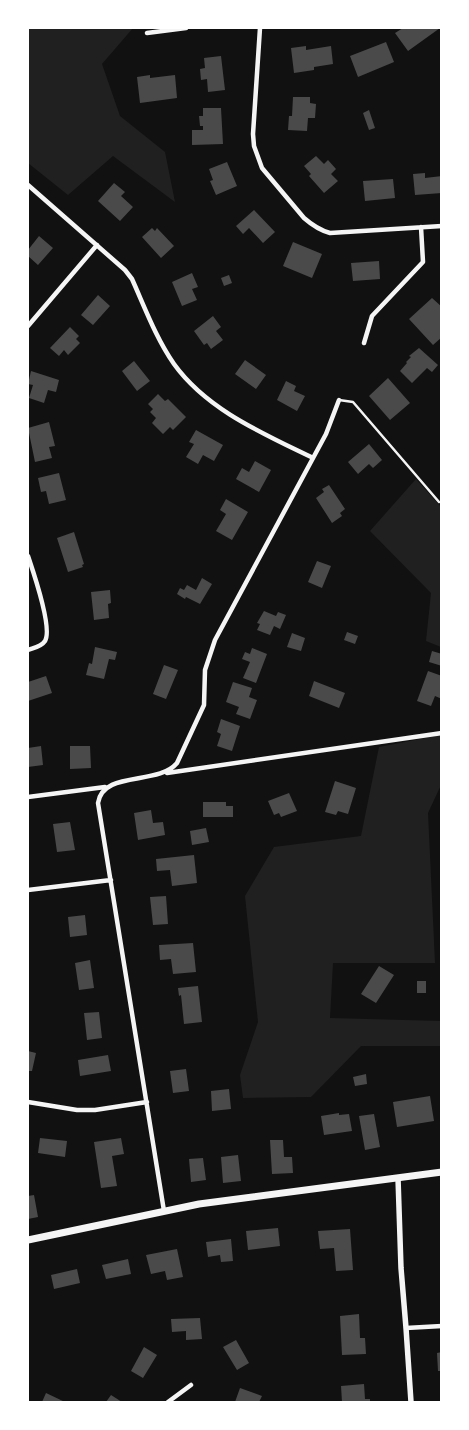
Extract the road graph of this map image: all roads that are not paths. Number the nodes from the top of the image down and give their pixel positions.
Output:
1 (186, 28) edge
2 (260, 28) edge
3 (147, 33) dead end
4 (28, 184) edge
5 (442, 226) edge
6 (421, 227) junction
7 (97, 245) junction
8 (28, 326) edge
9 (364, 343) dead end
10 (339, 400) joint
11 (313, 458) junction
12 (439, 502) dead end
13 (28, 556) edge
14 (28, 650) edge
15 (442, 732) edge
16 (163, 774) junction
17 (106, 787) junction
18 (28, 797) edge
19 (111, 880) junction
20 (28, 890) edge
21 (28, 1102) edge
22 (146, 1102) junction
23 (442, 1172) edge
24 (398, 1178) junction
25 (164, 1211) junction
26 (28, 1240) edge
27 (442, 1326) edge
28 (406, 1328) junction
29 (191, 1386) dead end
30 (168, 1402) edge
31 (411, 1402) edge

1 - 3 street
2 - 6 street
4 - 7 street
5 - 6 street
6 - 9 street
7 - 8 street
7 - 11 street
10 - 11 street
10 - 12 lane
11 - 16 street
13 - 14 street
15 - 16 street
16 - 17 street
17 - 18 street
17 - 19 street
19 - 20 street
19 - 22 street
21 - 22 street
22 - 25 street
23 - 24 main road
24 - 25 main road
24 - 28 street
25 - 26 main road
27 - 28 street
28 - 31 street
29 - 30 street

